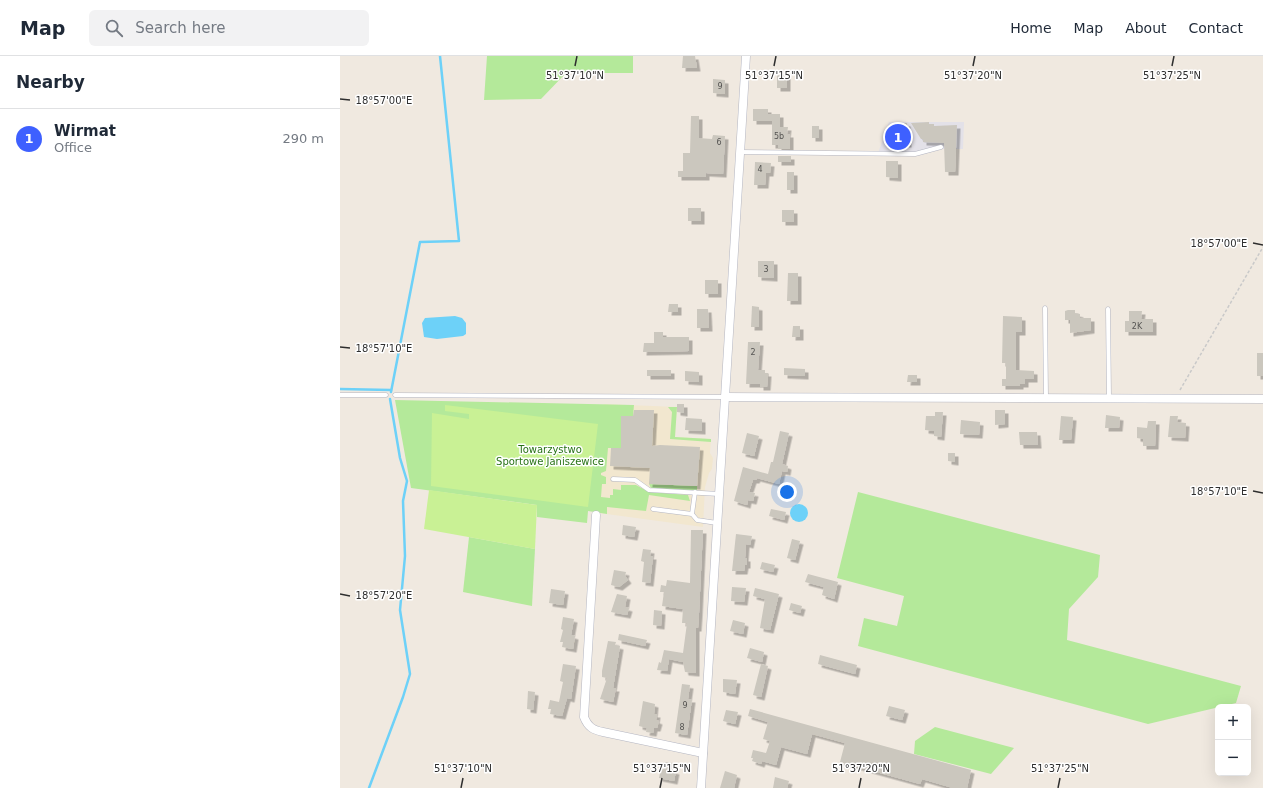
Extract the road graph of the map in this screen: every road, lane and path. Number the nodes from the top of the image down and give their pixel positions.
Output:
1 (746, 56) edge
2 (941, 147) dead end
3 (740, 152) junction
4 (1263, 247) edge
5 (1045, 308) dead end
6 (1108, 309) dead end
7 (340, 395) edge
8 (386, 395) dead end
9 (395, 395) dead end
10 (725, 398) junction
11 (1046, 398) junction
12 (1109, 398) junction
13 (1175, 398) junction
14 (1263, 399) edge
15 (613, 479) dead end
16 (695, 492) junction
17 (719, 494) junction
18 (653, 509) dead end
19 (692, 514) junction
20 (596, 515) dead end
21 (717, 523) junction
22 (703, 753) junction
23 (701, 788) edge

1 - 3 street
2 - 3 lane
3 - 10 street
4 - 13 path
5 - 11 lane
6 - 12 lane
7 - 8 lane
9 - 10 lane
10 - 11 street
10 - 17 street
11 - 12 street
12 - 13 street
13 - 14 street
15 - 16 lane
16 - 17 lane
16 - 19 lane
17 - 21 street
18 - 19 lane
19 - 21 lane
20 - 22 street
21 - 22 street
22 - 23 street

